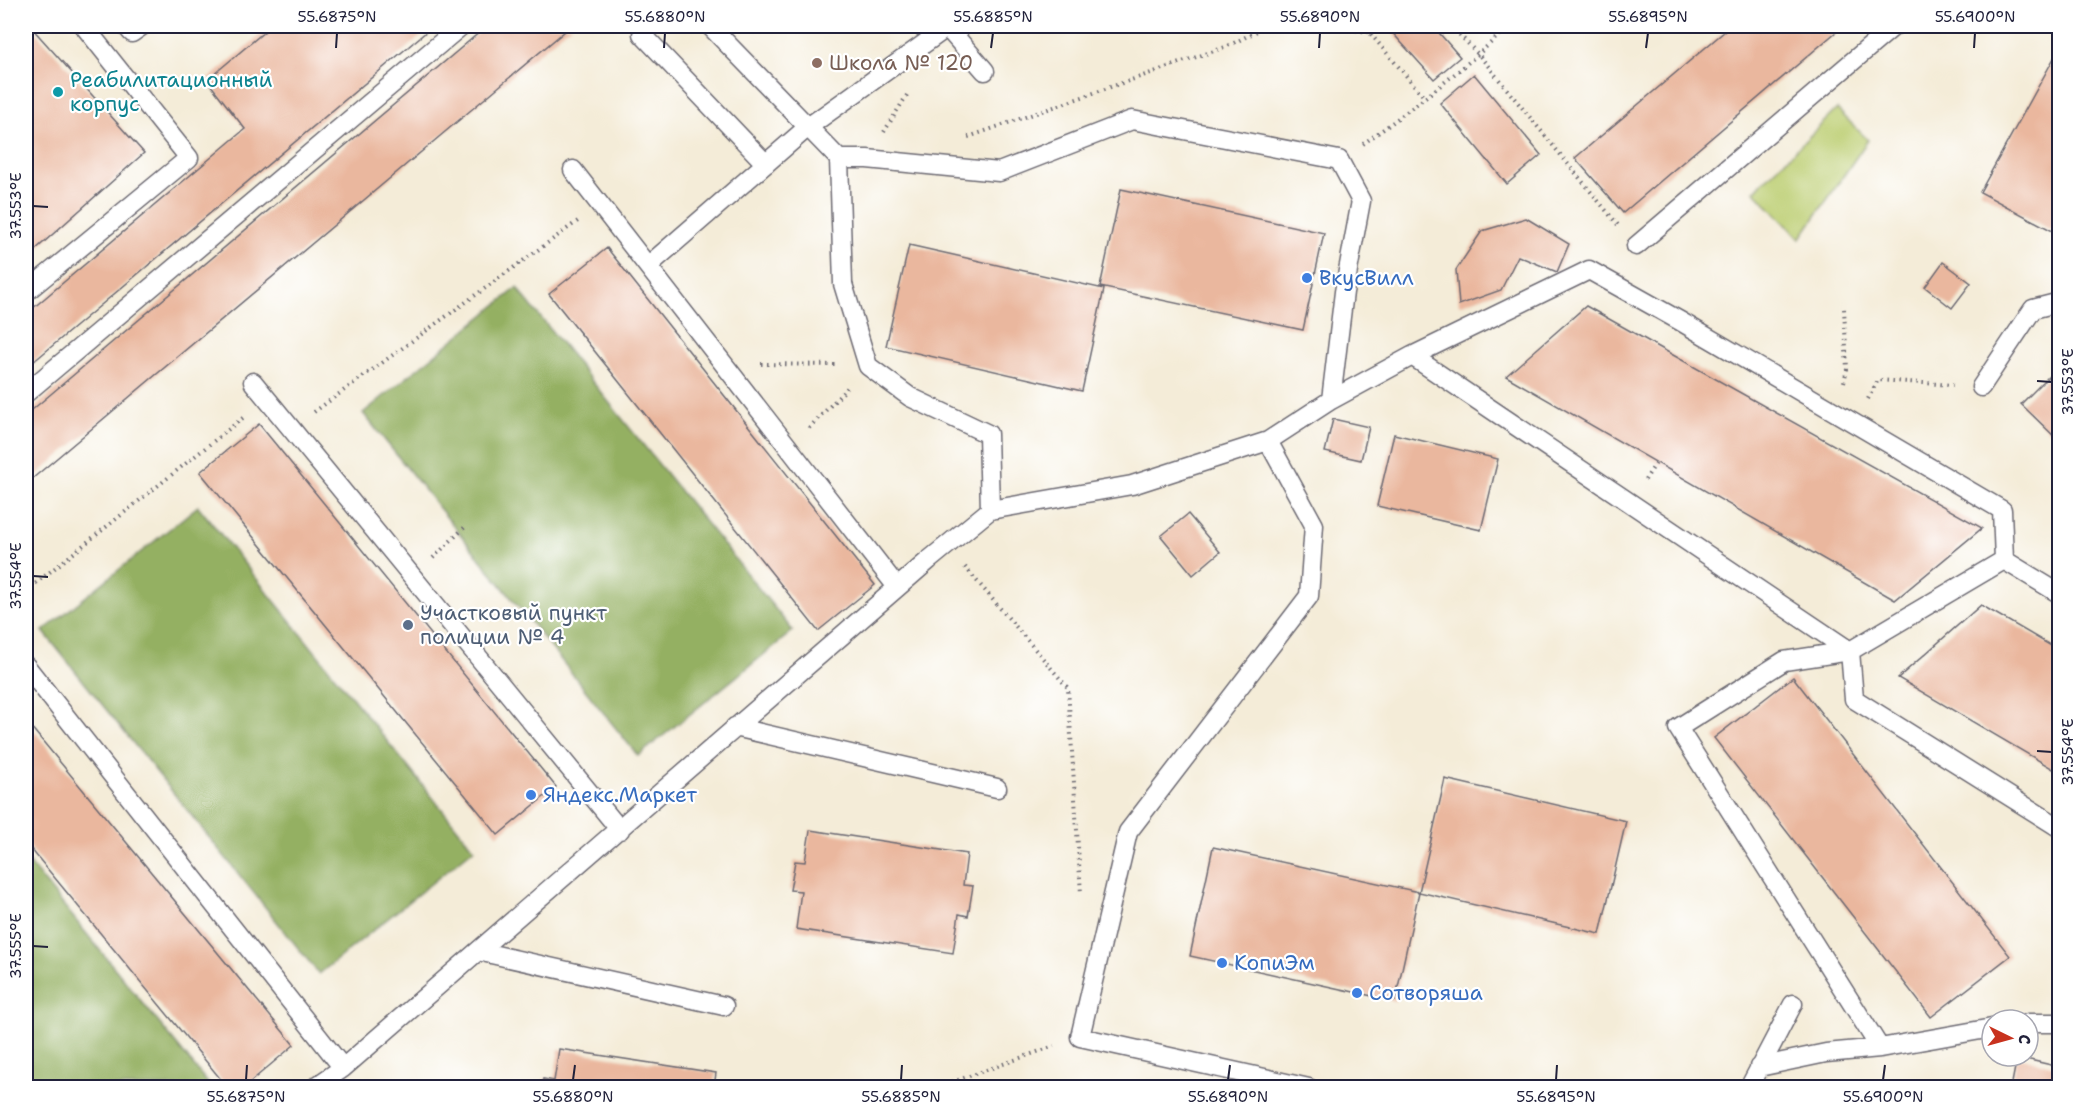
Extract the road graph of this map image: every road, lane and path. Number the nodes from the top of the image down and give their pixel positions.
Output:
1 (84, 26) edge
2 (126, 26) edge
3 (142, 26) edge
4 (461, 26) edge
5 (710, 26) edge
6 (947, 26) edge
7 (1267, 26) edge
8 (1326, 26) edge
9 (1376, 26) edge
10 (1451, 26) edge
11 (1509, 26) edge
12 (1894, 26) edge
13 (1369, 32) junction
14 (642, 34) dead end
15 (1479, 55) junction
16 (985, 71) dead end
17 (1425, 98) junction
18 (808, 127) junction
19 (963, 139) dead end
20 (839, 159) junction
21 (1339, 160) junction
22 (766, 164) junction
23 (573, 170) dead end
24 (600, 204) junction
25 (1636, 246) joint
26 (649, 265) junction
27 (26, 292) edge
28 (2060, 302) edge
29 (1844, 308) dead end
30 (1412, 356) junction
31 (725, 364) junction
32 (868, 366) junction
33 (1878, 380) dead end
34 (253, 382) dead end
35 (1981, 387) joint
36 (26, 393) edge
37 (1331, 400) junction
38 (1834, 412) junction
39 (244, 417) dead end
40 (290, 429) junction
41 (1268, 441) junction
42 (789, 448) junction
43 (1656, 463) dead end
44 (1644, 483) dead end
45 (990, 510) junction
46 (465, 528) dead end
47 (948, 546) junction
48 (2004, 560) junction
49 (412, 577) junction
50 (897, 587) junction
51 (26, 591) edge
52 (2060, 594) edge
53 (1850, 651) junction
54 (26, 666) edge
55 (735, 727) junction
56 (997, 788) dead end
57 (2060, 828) edge
58 (620, 830) junction
59 (1082, 897) dead end
60 (478, 951) junction
61 (1793, 1004) dead end
62 (724, 1006) dead end
63 (2040, 1023) edge
64 (2060, 1023) edge
65 (1980, 1030) edge
66 (1080, 1037) junction
67 (1880, 1048) junction
68 (1759, 1067) junction
69 (342, 1068) junction
70 (314, 1088) edge
71 (935, 1088) edge
72 (1309, 1088) edge
73 (1749, 1088) edge

1 - 27 lane
2 - 3 lane
4 - 36 lane
5 - 18 lane
6 - 16 lane
6 - 18 lane
7 - 19 path
8 - 13 path
9 - 13 path
10 - 15 path
11 - 15 path
12 - 25 lane
13 - 17 path
14 - 22 lane
15 - 17 path
15 - 25 path
17 - 21 path
18 - 20 lane
18 - 22 lane
20 - 21 lane
20 - 32 lane
21 - 37 lane
22 - 26 lane
23 - 24 lane
24 - 26 lane
24 - 40 path
26 - 31 lane
28 - 35 lane
29 - 38 path
30 - 37 lane
30 - 38 lane
30 - 53 lane
31 - 32 path
31 - 42 lane
32 - 42 path
32 - 45 lane
33 - 35 path
34 - 40 lane
37 - 41 lane
38 - 48 lane
39 - 51 path
40 - 49 lane
41 - 45 lane
41 - 66 lane
42 - 50 lane
43 - 44 path
45 - 47 lane
46 - 49 path
47 - 50 lane
47 - 59 path
48 - 52 lane
48 - 53 lane
49 - 58 lane
50 - 55 lane
53 - 57 lane
53 - 67 lane
54 - 69 lane
55 - 56 lane
55 - 58 lane
58 - 60 lane
60 - 62 lane
60 - 69 lane
61 - 68 lane
63 - 64 lane
65 - 67 lane
66 - 71 path
66 - 72 lane
67 - 68 lane
68 - 73 lane
69 - 70 lane

